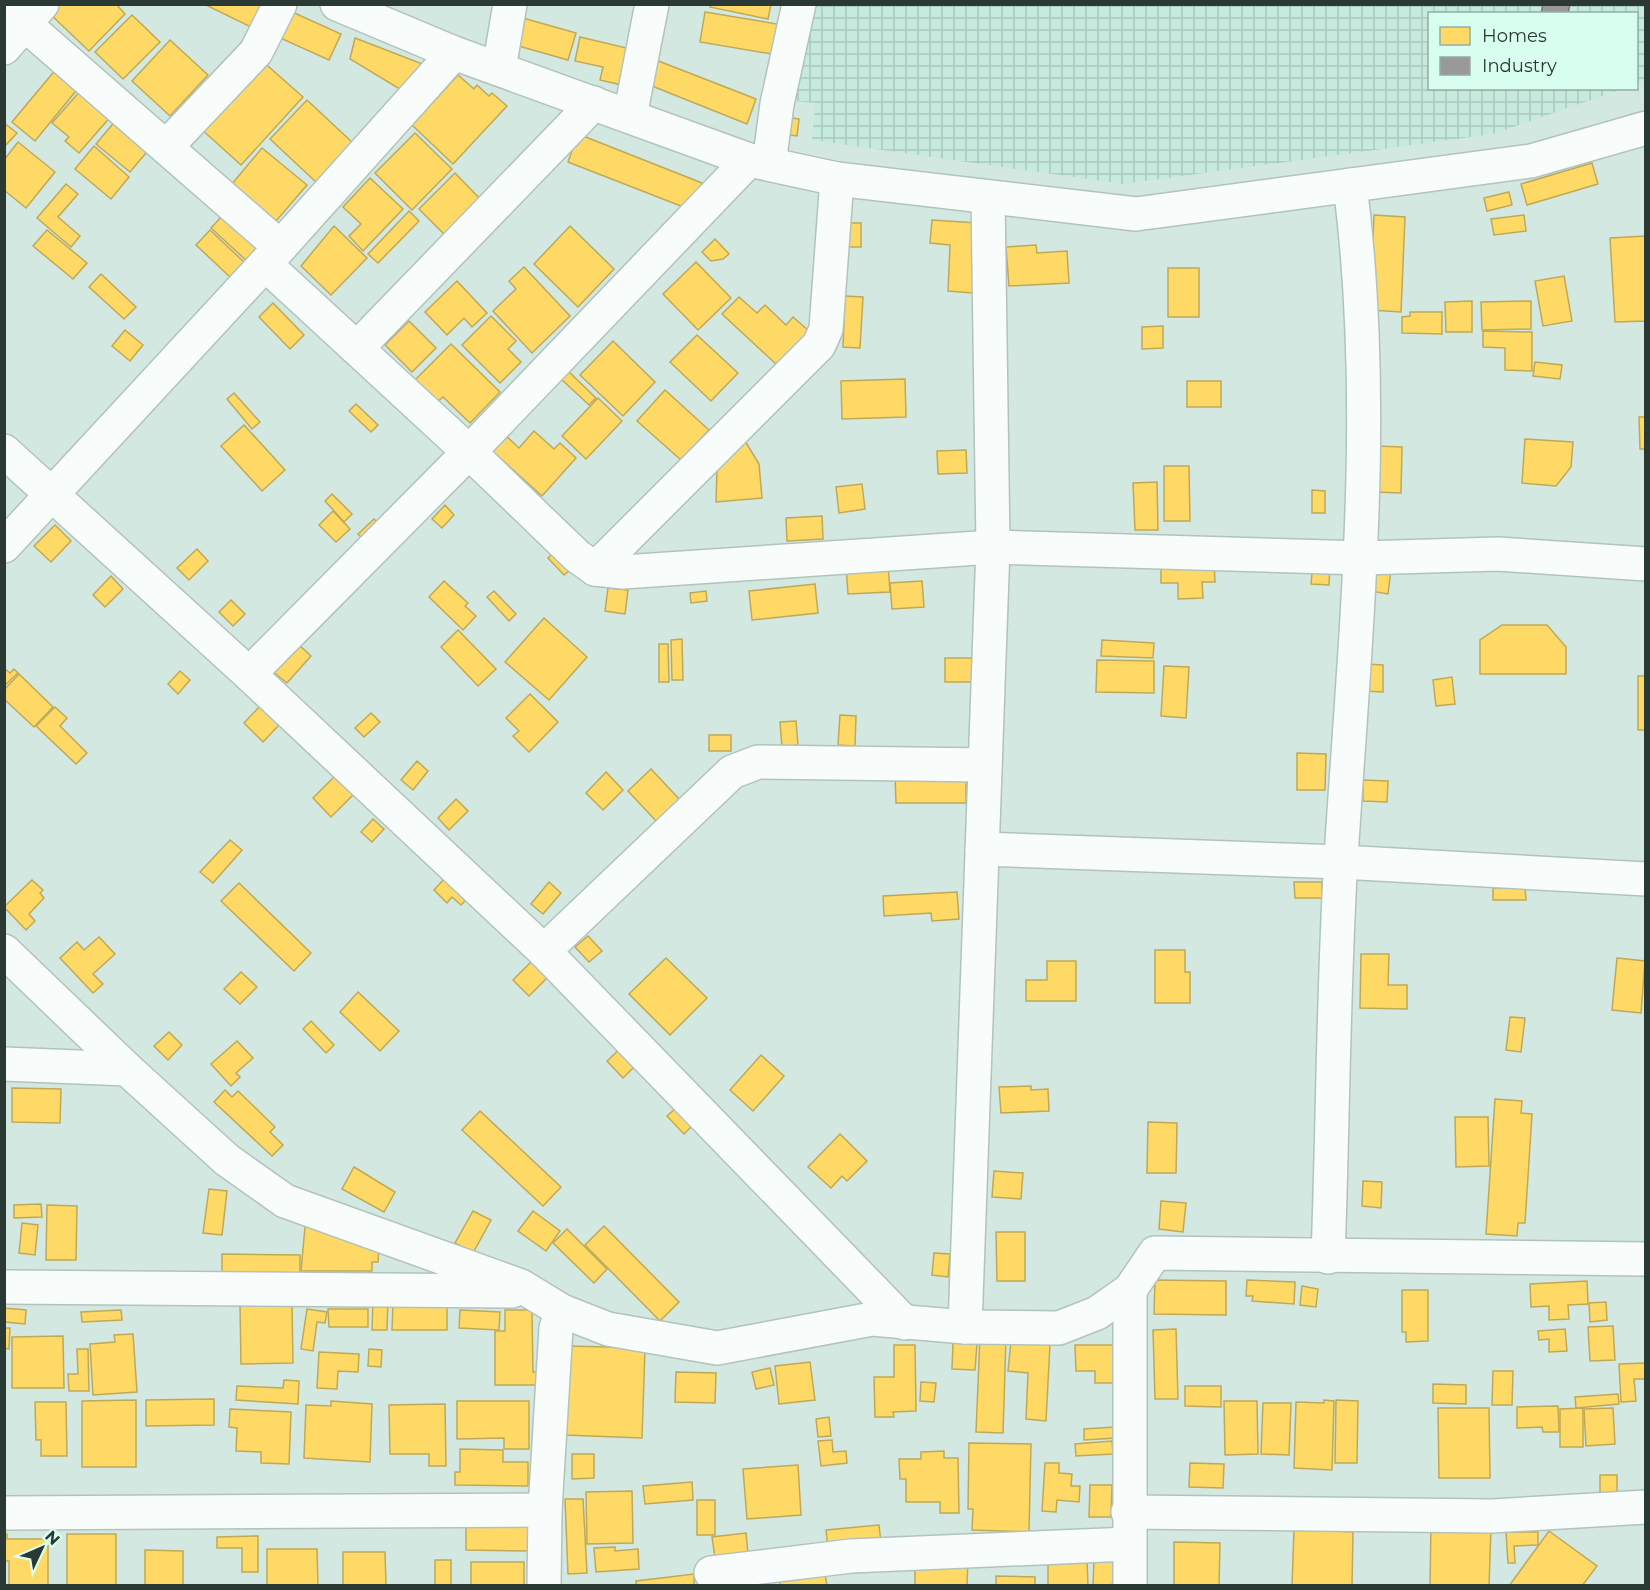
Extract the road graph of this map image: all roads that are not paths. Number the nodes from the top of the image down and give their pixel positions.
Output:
1 (280, 4) edge
2 (510, 4) edge
3 (652, 4) edge
4 (799, 4) edge
5 (350, 7) edge
6 (19, 20) edge
7 (454, 53) junction
8 (499, 69) junction
9 (594, 103) junction
10 (630, 116) junction
11 (1646, 128) edge
12 (166, 147) junction
13 (758, 162) junction
14 (837, 179) junction
15 (1350, 185) junction
16 (988, 197) junction
17 (272, 255) junction
18 (357, 348) junction
19 (4, 451) edge
20 (469, 452) junction
21 (53, 494) junction
22 (4, 546) edge
23 (993, 547) junction
24 (1362, 558) junction
25 (1646, 564) edge
26 (595, 569) junction
27 (249, 674) junction
28 (985, 765) junction
29 (982, 849) junction
30 (1341, 862) junction
31 (1646, 879) edge
32 (4, 951) edge
33 (544, 951) junction
34 (4, 1064) edge
35 (127, 1069) junction
36 (1328, 1257) junction
37 (1646, 1259) edge
38 (4, 1287) edge
39 (521, 1287) junction
40 (1130, 1290) junction
41 (562, 1311) junction
42 (905, 1323) junction
43 (965, 1327) junction
44 (1646, 1507) edge
45 (545, 1510) junction
46 (4, 1514) edge
47 (1129, 1528) junction
48 (711, 1573) dead end
49 (544, 1586) edge
50 (1130, 1586) edge

1 - 12 street
2 - 8 street
3 - 10 street
4 - 13 street
5 - 7 street
6 - 12 street
7 - 8 street
7 - 17 street
8 - 9 street
9 - 10 street
9 - 18 street
10 - 13 street
11 - 15 street
12 - 17 street
13 - 14 street
13 - 20 street
14 - 16 street
14 - 26 street
15 - 16 street
15 - 24 street
16 - 23 street
17 - 18 street
17 - 21 street
18 - 20 street
19 - 21 street
20 - 26 street
20 - 27 street
21 - 22 street
21 - 27 street
23 - 24 street
23 - 26 street
23 - 28 street
24 - 25 street
24 - 30 street
27 - 33 street
28 - 29 street
28 - 33 street
29 - 30 street
29 - 43 street
30 - 31 street
30 - 36 street
32 - 35 street
33 - 42 street
34 - 35 street
35 - 39 street
36 - 37 street
36 - 40 street
38 - 39 street
39 - 41 street
40 - 43 street
40 - 47 street
41 - 42 street
41 - 45 street
42 - 43 street
44 - 47 street
45 - 46 street
45 - 49 street
47 - 48 street
47 - 50 street

